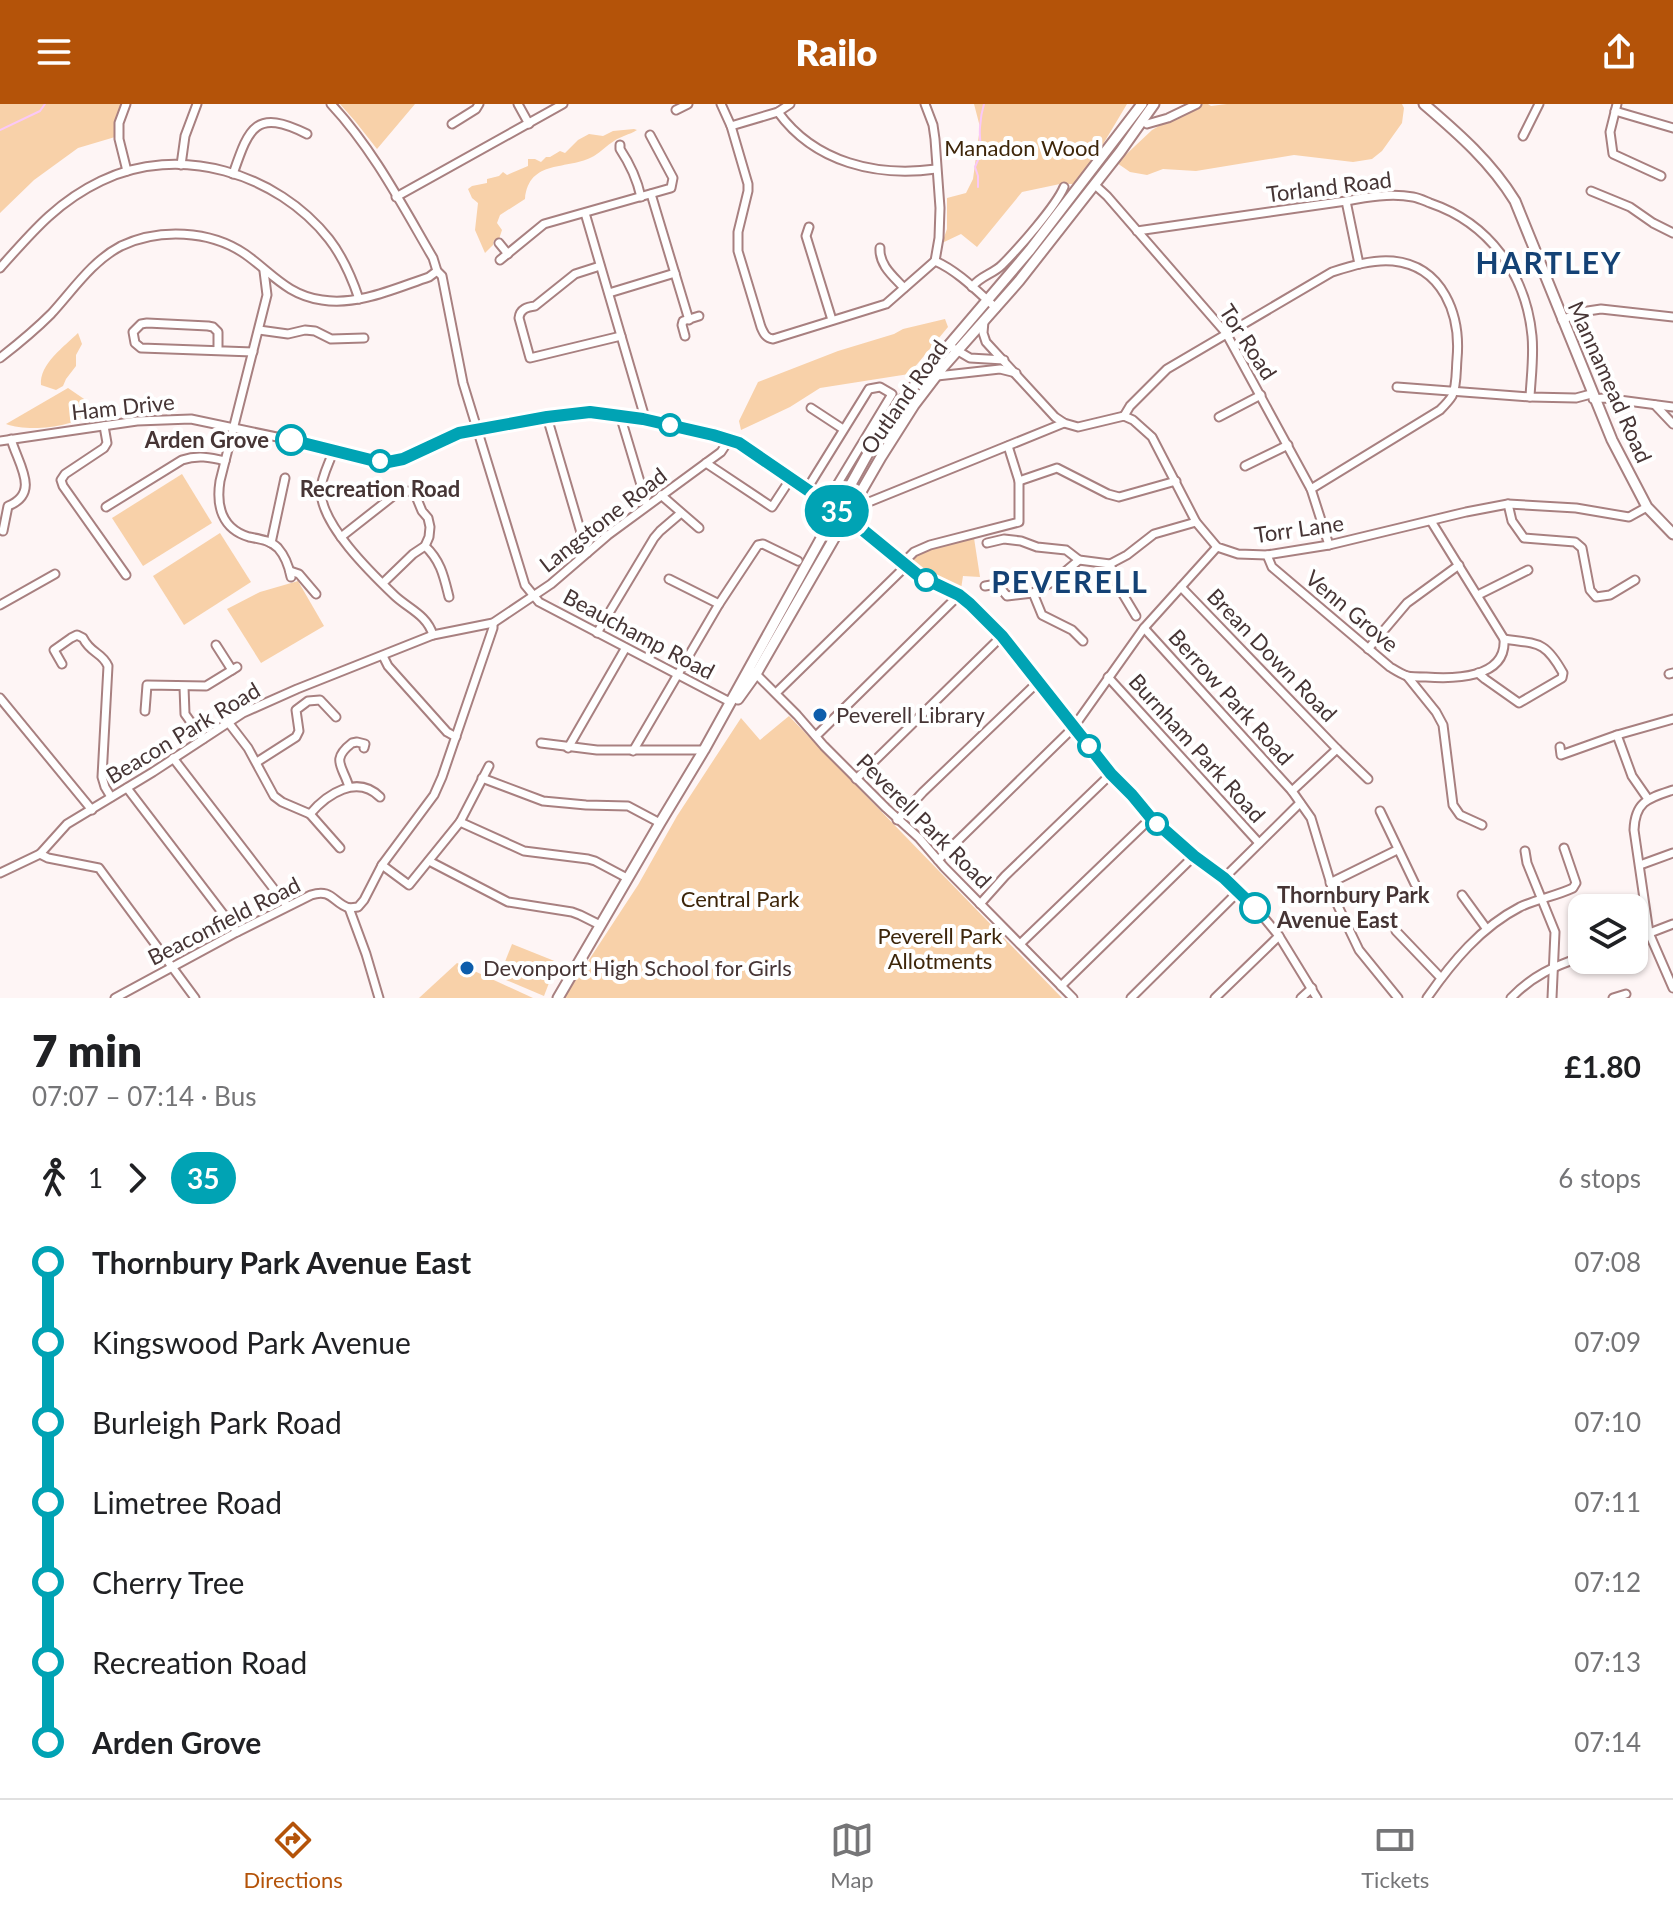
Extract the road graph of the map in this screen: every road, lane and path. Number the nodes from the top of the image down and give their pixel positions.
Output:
1 (126, 104) edge
2 (197, 104) edge
3 (331, 104) edge
4 (479, 104) edge
5 (518, 104) edge
6 (563, 104) edge
7 (688, 104) edge
8 (721, 104) edge
9 (790, 104) edge
10 (925, 104) edge
11 (1135, 104) edge
12 (1142, 104) edge
13 (1154, 104) edge
14 (1162, 104) edge
15 (1171, 104) edge
16 (1197, 104) edge
17 (1424, 104) edge
18 (1431, 104) edge
19 (1539, 104) edge
20 (1616, 108) edge
21 (676, 110) dead end
22 (778, 112) junction
23 (1179, 113) junction
24 (1445, 121) junction
25 (452, 124) dead end
26 (529, 124) junction
27 (1147, 124) junction
28 (731, 126) junction
29 (1673, 128) edge
30 (303, 129) dead end
31 (650, 135) dead end
32 (1523, 136) dead end
33 (620, 145) dead end
34 (1108, 149) junction
35 (1120, 152) junction
36 (181, 165) junction
37 (936, 169) junction
38 (127, 171) junction
39 (233, 174) junction
40 (1661, 176) dead end
41 (1095, 185) junction
42 (1064, 187) dead end
43 (651, 194) junction
44 (1595, 195) dead end
45 (396, 197) junction
46 (641, 197) junction
47 (1346, 201) junction
48 (585, 213) junction
49 (809, 227) dead end
50 (1137, 231) junction
51 (1673, 233) edge
52 (499, 243) dead end
53 (880, 248) dead end
54 (508, 254) junction
55 (500, 260) dead end
56 (935, 261) junction
57 (1359, 264) junction
58 (600, 266) junction
59 (0, 268) edge
60 (264, 271) junction
61 (437, 271) junction
62 (675, 273) junction
63 (285, 286) junction
64 (972, 287) junction
65 (904, 288) junction
66 (609, 293) junction
67 (267, 295) junction
68 (359, 299) junction
69 (987, 300) junction
70 (996, 308) junction
71 (699, 316) dead end
72 (1673, 317) edge
73 (689, 320) junction
74 (832, 320) junction
75 (1562, 320) junction
76 (984, 321) junction
77 (259, 330) junction
78 (1226, 333) junction
79 (621, 336) junction
80 (685, 336) dead end
81 (364, 338) dead end
82 (953, 348) junction
83 (218, 350) junction
84 (253, 352) junction
85 (0, 358) edge
86 (1004, 360) junction
87 (1016, 374) junction
88 (935, 377) junction
89 (1397, 387) dead end
90 (1454, 391) junction
91 (1261, 395) junction
92 (1530, 397) junction
93 (1592, 397) junction
94 (1655, 404) junction
95 (1673, 407) edge
96 (811, 408) dead end
97 (620, 415) junction
98 (1124, 416) junction
99 (547, 417) junction
100 (1219, 417) dead end
101 (643, 419) junction
102 (1064, 423) junction
103 (1673, 424) edge
104 (104, 426) junction
105 (234, 428) junction
106 (477, 429) junction
107 (843, 429) junction
108 (11, 439) junction
109 (729, 440) junction
110 (0, 441) edge
111 (1288, 445) junction
112 (1008, 446) junction
113 (334, 449) junction
114 (225, 461) junction
115 (706, 463) junction
116 (1245, 466) dead end
117 (285, 478) dead end
118 (791, 478) junction
119 (1019, 481) junction
120 (1176, 481) junction
121 (807, 489) junction
122 (875, 489) dead end
123 (1311, 489) junction
124 (661, 495) junction
125 (882, 497) junction
126 (869, 502) dead end
127 (826, 503) junction
128 (1508, 504) junction
129 (647, 505) junction
130 (106, 507) dead end
131 (1647, 507) junction
132 (837, 511) junction
133 (681, 513) junction
134 (847, 517) junction
135 (1431, 521) junction
136 (1196, 522) junction
137 (699, 528) dead end
138 (3, 531) dead end
139 (1673, 534) edge
140 (341, 537) junction
141 (271, 543) junction
142 (987, 543) dead end
143 (1329, 545) junction
144 (425, 546) junction
145 (1217, 547) junction
146 (587, 553) junction
147 (1267, 555) junction
148 (1079, 560) junction
149 (798, 561) dead end
150 (118, 562) junction
151 (904, 564) junction
152 (1110, 564) junction
153 (1459, 565) junction
154 (110, 568) dead end
155 (1528, 570) dead end
156 (55, 574) dead end
157 (126, 575) dead end
158 (669, 579) dead end
159 (1635, 580) dead end
160 (383, 583) junction
161 (985, 586) dead end
162 (1181, 587) junction
163 (1033, 593) junction
164 (316, 594) dead end
165 (959, 595) junction
166 (1478, 595) junction
167 (533, 596) junction
168 (449, 597) dead end
169 (719, 604) junction
170 (0, 605) edge
171 (1136, 616) dead end
172 (493, 623) junction
173 (1144, 628) junction
174 (597, 633) junction
175 (433, 635) junction
176 (1002, 636) junction
177 (1504, 639) junction
178 (1083, 641) dead end
179 (216, 645) dead end
180 (625, 649) junction
181 (1368, 649) junction
182 (54, 650) junction
183 (44, 655) dead end
184 (383, 656) junction
185 (62, 664) dead end
186 (753, 671) junction
187 (1478, 673) junction
188 (677, 676) junction
189 (1407, 676) junction
190 (1108, 677) junction
191 (1039, 681) junction
192 (184, 687) junction
193 (776, 693) junction
194 (0, 698) edge
195 (730, 702) junction
196 (145, 711) dead end
197 (336, 717) dead end
198 (1673, 719) edge
199 (228, 722) junction
200 (1073, 728) junction
201 (713, 733) junction
202 (1617, 735) junction
203 (816, 736) junction
204 (456, 737) junction
205 (203, 739) junction
206 (541, 743) dead end
207 (364, 748) dead end
208 (568, 748) junction
209 (1337, 749) junction
210 (704, 750) junction
211 (633, 751) junction
212 (1561, 755) dead end
213 (173, 758) junction
214 (257, 762) junction
215 (489, 766) dead end
216 (1111, 774) junction
217 (482, 778) junction
218 (856, 779) junction
219 (1368, 779) dead end
220 (349, 787) junction
221 (127, 788) junction
222 (1673, 790) edge
223 (1292, 791) junction
224 (111, 797) junction
225 (380, 797) dead end
226 (1648, 799) junction
227 (1300, 803) junction
228 (92, 810) junction
229 (1380, 811) dead end
230 (310, 814) junction
231 (1151, 818) junction
232 (897, 820) junction
233 (460, 822) junction
234 (660, 823) junction
235 (1482, 825) dead end
236 (1259, 843) junction
237 (340, 848) dead end
238 (1564, 848) dead end
239 (1397, 850) junction
240 (1525, 851) dead end
241 (1673, 853) edge
242 (40, 854) junction
243 (1194, 856) junction
244 (938, 860) junction
245 (429, 861) junction
246 (382, 865) junction
247 (1640, 865) junction
248 (0, 873) edge
249 (627, 878) junction
250 (1224, 878) junction
251 (1330, 883) junction
252 (1415, 884) dead end
253 (1239, 891) junction
254 (1462, 895) dead end
255 (1541, 899) junction
256 (980, 904) junction
257 (287, 906) junction
258 (349, 908) junction
259 (1673, 924) edge
260 (600, 925) junction
261 (1486, 928) junction
262 (1396, 931) dead end
263 (237, 932) junction
264 (1649, 933) junction
265 (1279, 936) junction
266 (1020, 944) junction
267 (1568, 962) edge
268 (1554, 966) junction
269 (173, 967) junction
270 (1441, 978) junction
271 (1061, 986) junction
272 (1312, 988) junction
273 (1673, 988) edge
274 (1626, 994) dead end
275 (115, 998) edge
276 (195, 998) edge
277 (379, 998) edge
278 (558, 998) edge
279 (1073, 998) edge
280 (1131, 998) edge
281 (1215, 998) edge
282 (1301, 998) edge
283 (1317, 998) edge
284 (1398, 998) edge
285 (1427, 998) edge
286 (1511, 998) edge
287 (1552, 998) edge
288 (1613, 998) edge

1 - 38 street
2 - 36 street
3 - 45 street
4 - 25 street
5 - 26 street
6 - 26 street
7 - 21 street
8 - 28 street
9 - 22 street
10 - 37 street
11 - 34 main road
12 - 34 main road, Outland Road
13 - 35 main road, Outland Road
14 - 27 main road
15 - 23 street
16 - 23 street
17 - 24 main road, Mannamead Road
18 - 24 main road, Mannamead Road
19 - 32 street
20 - 29 street
20 - 40 street
22 - 28 street
22 - 37 street
23 - 27 street
24 - 75 main road, Mannamead Road
26 - 45 street
27 - 35 main road
28 - 74 street
30 - 39 street
31 - 43 street
33 - 46 street
34 - 69 main road, Outland Road
35 - 41 main road, Outland Road
36 - 38 street
36 - 39 street
37 - 56 street
38 - 59 street
39 - 68 street
41 - 50 street, Tor Road
41 - 70 main road, Outland Road
42 - 64 street
43 - 46 street
43 - 62 street
44 - 51 street
45 - 61 street
46 - 48 street
47 - 50 street, Torland Road
47 - 57 street
47 - 92 street, Torland Road
48 - 54 street
48 - 58 street
49 - 74 street
50 - 78 street, Tor Road
52 - 54 street
53 - 65 street
54 - 55 street
56 - 64 street
56 - 65 street
57 - 78 street
57 - 90 street
58 - 66 street
58 - 79 street
60 - 63 street
60 - 67 street
60 - 85 street
61 - 68 street
61 - 106 street
62 - 66 street
62 - 73 street
63 - 67 street
63 - 68 street
64 - 69 street
65 - 74 street
66 - 79 street
67 - 77 street
69 - 70 street
69 - 82 main road, Outland Road
70 - 76 main road, Outland Road
71 - 73 street
72 - 75 street
73 - 80 street
75 - 93 main road, Mannamead Road
76 - 82 main road, Outland Road
76 - 86 street
77 - 81 street
77 - 84 street
78 - 91 street, Tor Road
78 - 98 street
79 - 101 street
82 - 86 street
82 - 88 main road, Outland Road
82 - 132 main road, Outland Road
83 - 83 street
83 - 84 street
84 - 105 street
86 - 87 street
87 - 88 street
87 - 102 street
88 - 134 main road, Outland Road
89 - 90 street
90 - 92 street
90 - 123 street
91 - 100 street
91 - 111 street, Tor Road
92 - 93 street
93 - 94 street
93 - 131 main road, Mannamead Road
94 - 95 street
94 - 103 street
96 - 107 street
97 - 99 street, Ham Drive
97 - 101 street, Ham Drive
97 - 129 street
98 - 102 street
98 - 120 street
99 - 106 street, Ham Drive
99 - 146 street
101 - 109 street, Ham Drive
102 - 112 street
104 - 105 street, Ham Drive
104 - 108 street, Ham Drive
104 - 150 street
105 - 113 street, Ham Drive
105 - 114 street
106 - 113 street, Ham Drive
106 - 167 street
107 - 121 street
107 - 127 street
108 - 110 street, Ham Drive
108 - 138 street
109 - 115 street, Langstone Road
109 - 118 street, Ham Drive
111 - 116 street
111 - 123 street, Tor Road
112 - 119 street
112 - 125 street
113 - 140 street
114 - 130 street
114 - 141 street
115 - 118 street
115 - 124 street, Langstone Road
117 - 141 street
118 - 121 street, Ham Drive
119 - 120 street
119 - 151 street
120 - 136 street
121 - 127 street, Ham Drive
122 - 125 street
123 - 143 street, Tor Road
124 - 129 street, Langstone Road
124 - 133 street
125 - 126 street
127 - 132 street, Ham Drive
128 - 131 street, Torr Lane
128 - 135 street, Torr Lane
128 - 159 street
129 - 146 street, Langstone Road
131 - 139 main road, Mannamead Road
132 - 134 street, Ham Drive
132 - 186 main road, Outland Road
133 - 137 street
133 - 174 street
134 - 151 street, Ham Drive
134 - 186 main road, Outland Road
135 - 143 street, Torr Lane
135 - 153 street
136 - 145 street
136 - 152 street
140 - 144 street
140 - 160 street
141 - 164 street
142 - 148 street
143 - 147 street, Torr Lane
144 - 160 street
144 - 168 street
145 - 147 street, Torr Lane
145 - 162 street
146 - 167 street, Langstone Road
147 - 181 street, Venn Grove
148 - 152 street
148 - 163 street
149 - 169 street
150 - 154 street
150 - 157 street
151 - 165 street, Ham Drive
151 - 193 street
152 - 171 street
153 - 166 street
153 - 181 street
155 - 166 street
156 - 170 street
158 - 169 street
160 - 175 street
161 - 163 street
162 - 173 street
162 - 209 street, Brean Down Road
163 - 178 street
165 - 176 street, Ham Drive
165 - 203 street
166 - 177 street
167 - 172 street, Langstone Road
167 - 174 street, Beauchamp Road
169 - 188 street
172 - 175 street, Beacon Park Road
172 - 204 street
173 - 190 street
173 - 223 street, Berrow Park Road
174 - 180 street, Beauchamp Road
175 - 184 street, Beacon Park Road
176 - 191 street, Ham Drive
176 - 218 street
177 - 187 street
177 - 187 street
179 - 192 street
180 - 188 street, Beauchamp Road
180 - 208 street
181 - 189 street, Venn Grove
182 - 183 street
182 - 185 street
182 - 224 street
184 - 199 street, Beacon Park Road
184 - 204 street
186 - 193 street, Peverell Park Road
186 - 195 main road, Outland Road
186 - 201 main road, Outland Road
187 - 189 street, Venn Grove
188 - 195 street, Beauchamp Road
188 - 211 street
189 - 235 street
190 - 200 street
190 - 236 street, Burnham Park Road
191 - 200 street, Ham Drive
191 - 232 street
192 - 196 street
192 - 205 street
193 - 203 street, Peverell Park Road
194 - 228 street
195 - 201 main road, Outland Road
197 - 214 street
198 - 202 street
199 - 205 street, Beacon Park Road
199 - 214 street
200 - 216 street, Ham Drive
200 - 244 street
201 - 210 main road, Outland Road
202 - 212 street
202 - 226 street
203 - 218 street, Peverell Park Road
204 - 246 street
205 - 213 street, Beacon Park Road
206 - 208 street
207 - 220 street
208 - 211 street
209 - 219 street, Brean Down Road
209 - 223 street
210 - 211 street
210 - 234 main road, Outland Road
213 - 221 street, Beacon Park Road
213 - 257 street
214 - 230 street
215 - 217 street
216 - 231 street, Ham Drive
216 - 256 street
217 - 233 street
217 - 234 street
218 - 232 street, Peverell Park Road
220 - 225 street
220 - 230 street
221 - 224 street, Beacon Park Road
221 - 263 street
222 - 226 street
223 - 227 street, Berrow Park Road
224 - 228 street, Beacon Park Road
226 - 247 street
227 - 236 street
227 - 251 street, Berrow Park Road
228 - 242 street, Beacon Park Road
229 - 239 street
230 - 237 street
231 - 243 street, Ham Drive
231 - 266 street
232 - 244 street, Peverell Park Road
233 - 245 street
233 - 249 street
234 - 249 main road, Outland Road
236 - 250 street
238 - 255 street
239 - 251 street
239 - 252 street
240 - 255 street
241 - 247 street
242 - 248 street, Beacon Park Road
242 - 269 street
243 - 250 street, Ham Drive
243 - 271 street
244 - 256 street, Peverell Park Road
245 - 246 street
245 - 260 street
246 - 258 street
247 - 264 street
249 - 260 main road, Outland Road
250 - 253 street, Ham Drive
251 - 284 street, Berrow Park Road
253 - 265 street, Ham Drive
253 - 280 street
254 - 261 street
255 - 261 street
255 - 268 street
256 - 266 street, Peverell Park Road
257 - 258 street, Beaconfield Road
257 - 263 street, Beaconfield Road
258 - 277 street
259 - 264 street
260 - 278 main road, Outland Road
261 - 270 street
262 - 270 street
263 - 269 street, Beaconfield Road
264 - 273 street
265 - 272 street, Ham Drive
265 - 281 street
266 - 271 street, Peverell Park Road
267 - 268 street
268 - 286 street
268 - 287 street
269 - 275 street, Beaconfield Road
269 - 276 street
270 - 285 street
271 - 279 street, Peverell Park Road
272 - 282 street
272 - 283 street, Ham Drive
274 - 288 street

